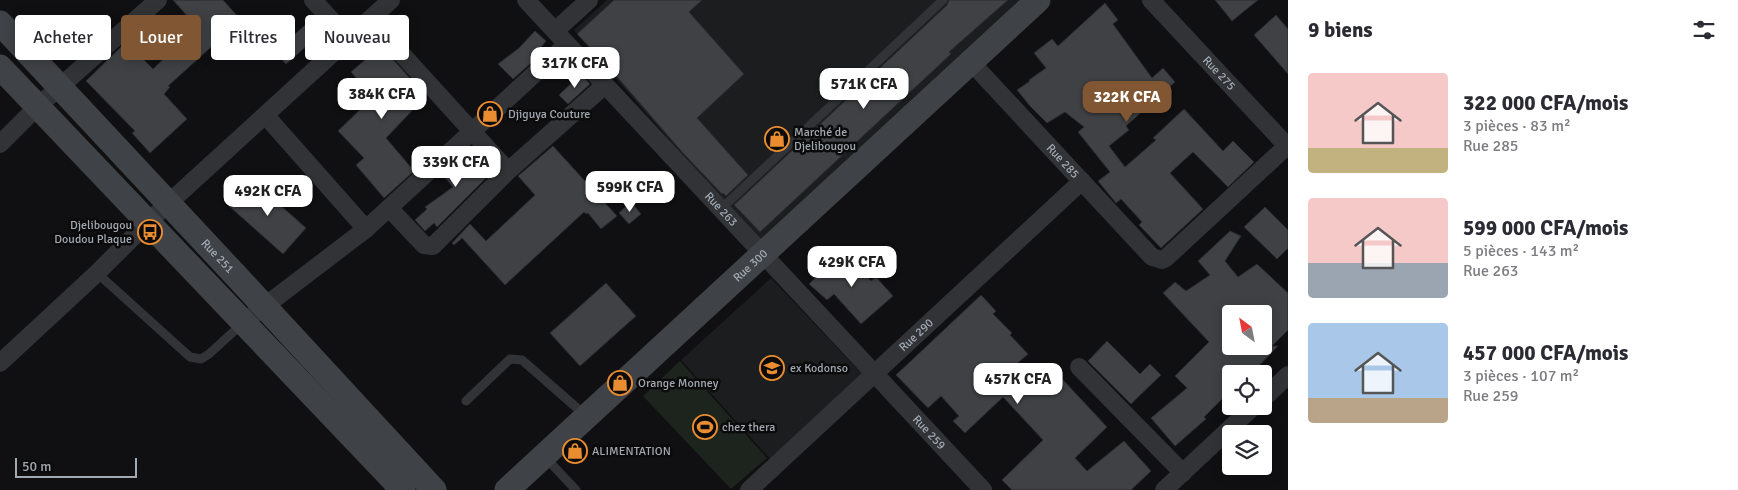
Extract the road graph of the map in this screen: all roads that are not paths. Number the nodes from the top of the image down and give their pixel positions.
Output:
1 (158, 0) edge
2 (313, 0) edge
3 (391, 0) edge
4 (526, 0) edge
5 (589, 0) edge
6 (943, 0) edge
7 (1038, 0) edge
8 (1151, 0) edge
9 (327, 15) edge
10 (374, 15) edge
11 (0, 24) edge
12 (555, 31) junction
13 (567, 44) junction
14 (326, 60) edge
15 (407, 60) edge
16 (971, 62) junction
17 (0, 67) edge
18 (605, 85) junction
19 (60, 88) junction
20 (38, 108) junction
21 (266, 116) junction
22 (472, 131) junction
23 (0, 144) edge
24 (1288, 146) edge
25 (508, 171) junction
26 (1082, 181) junction
27 (169, 204) junction
28 (389, 208) junction
29 (721, 209) junction
30 (148, 222) junction
31 (366, 229) junction
32 (764, 255) junction
33 (97, 273) junction
34 (264, 307) junction
35 (244, 322) junction
36 (0, 363) edge
37 (1079, 367) dead end
38 (875, 374) junction
39 (1288, 375) edge
40 (1272, 390) edge
41 (466, 401) dead end
42 (1244, 415) edge
43 (587, 417) junction
44 (544, 456) junction
45 (1183, 473) junction
46 (403, 490) edge
47 (434, 490) edge
48 (507, 490) edge
49 (576, 490) edge
50 (749, 490) edge
51 (983, 490) edge
52 (1164, 490) edge

1 - 19 street
2 - 9 street
3 - 10 street
4 - 12 street, Rue 263
5 - 12 street
6 - 29 lane
7 - 16 main road, Rue 300
8 - 24 street, Rue 275
11 - 19 main road, Rue 251
12 - 13 street, Rue 263
13 - 18 street, Rue 263
13 - 22 street
14 - 21 street
15 - 22 street
16 - 26 street, Rue 285
16 - 32 main road, Rue 300
17 - 20 main road
18 - 25 street
18 - 29 street, Rue 263
19 - 20 street
19 - 27 main road, Rue 251
20 - 23 street
20 - 30 main road
21 - 27 street
21 - 31 street
22 - 25 street
22 - 28 street
24 - 26 street, Rue 285
25 - 28 street
26 - 38 street, Rue 290
27 - 30 street
27 - 34 main road, Rue 251
28 - 31 street
29 - 32 street, Rue 263
30 - 33 street
30 - 35 main road
31 - 34 street
32 - 38 street, Rue 263
32 - 43 main road, Rue 300
33 - 35 lane
33 - 36 street
34 - 35 street
34 - 47 main road, Rue 251
35 - 46 main road
37 - 45 street
38 - 50 street, Rue 290
38 - 51 street, Rue 259
39 - 40 street
41 - 43 lane
42 - 45 street
43 - 44 main road, Rue 300
44 - 48 main road, Rue 300
44 - 49 lane
45 - 52 street

